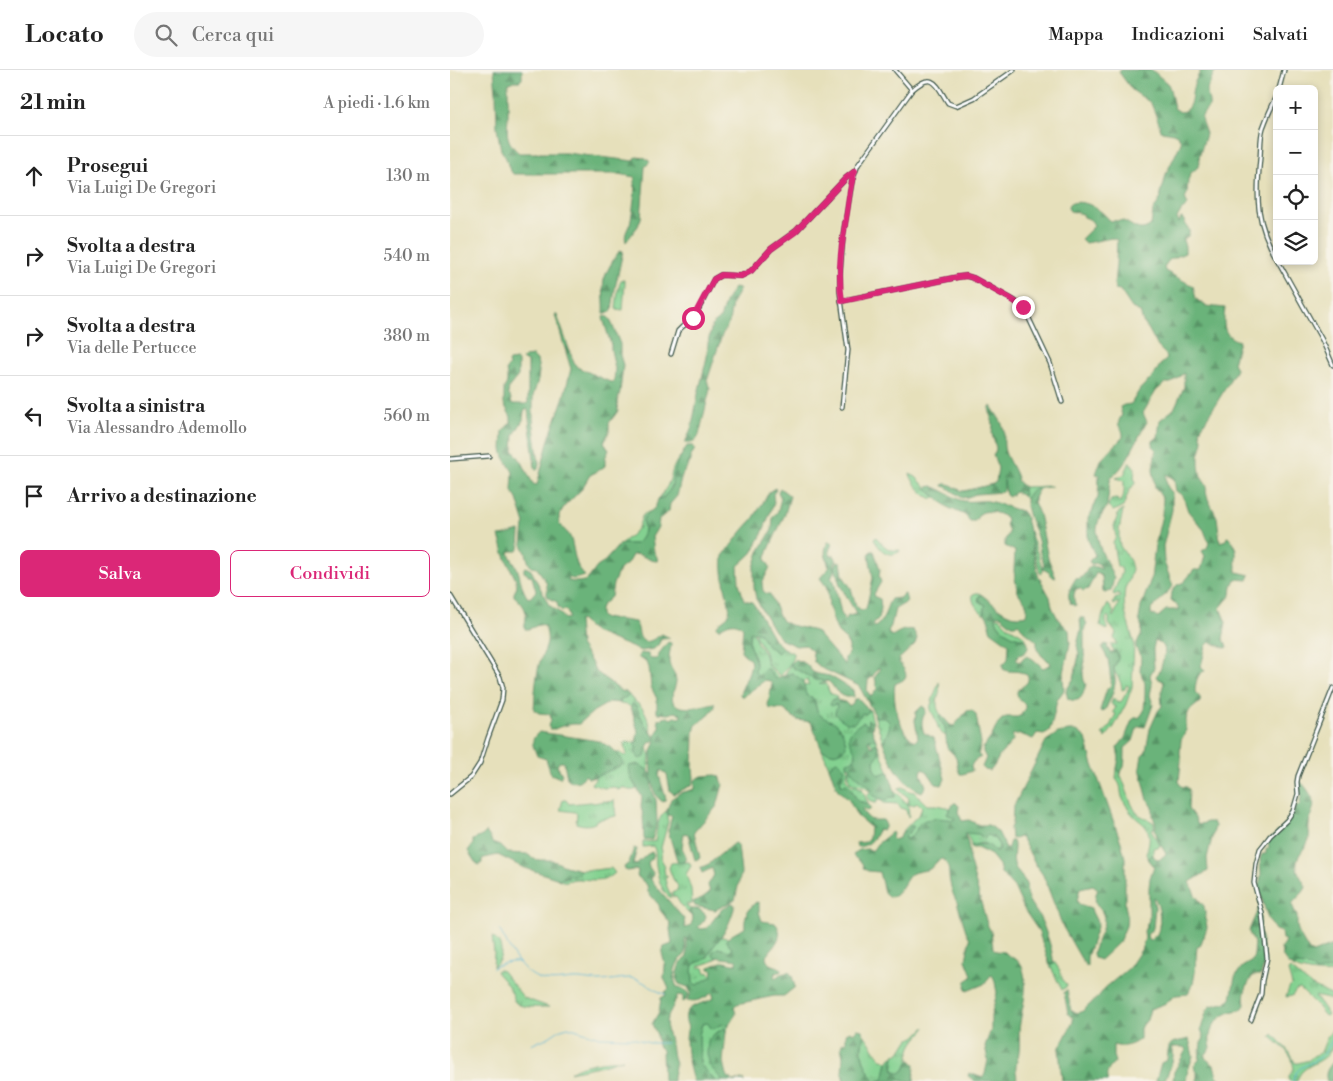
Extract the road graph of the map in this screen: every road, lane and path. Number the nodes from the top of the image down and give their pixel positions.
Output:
1 (895, 70) edge
2 (1014, 70) edge
3 (1284, 70) edge
4 (1280, 85) edge
5 (912, 90) junction
6 (1273, 106) edge
7 (855, 171) junction
8 (1273, 251) edge
9 (1281, 265) edge
10 (842, 301) junction
11 (672, 354) dead end
12 (1333, 364) edge
13 (1062, 402) dead end
14 (842, 407) dead end
15 (489, 456) dead end
16 (450, 459) edge
17 (450, 595) edge
18 (1333, 688) edge
19 (450, 794) edge
20 (1251, 1020) dead end

1 - 5 street
2 - 5 street
3 - 4 street
5 - 7 street
6 - 8 street
7 - 10 street
7 - 11 street
9 - 12 street
10 - 13 street
10 - 14 street
15 - 16 street
17 - 19 street
18 - 20 street

